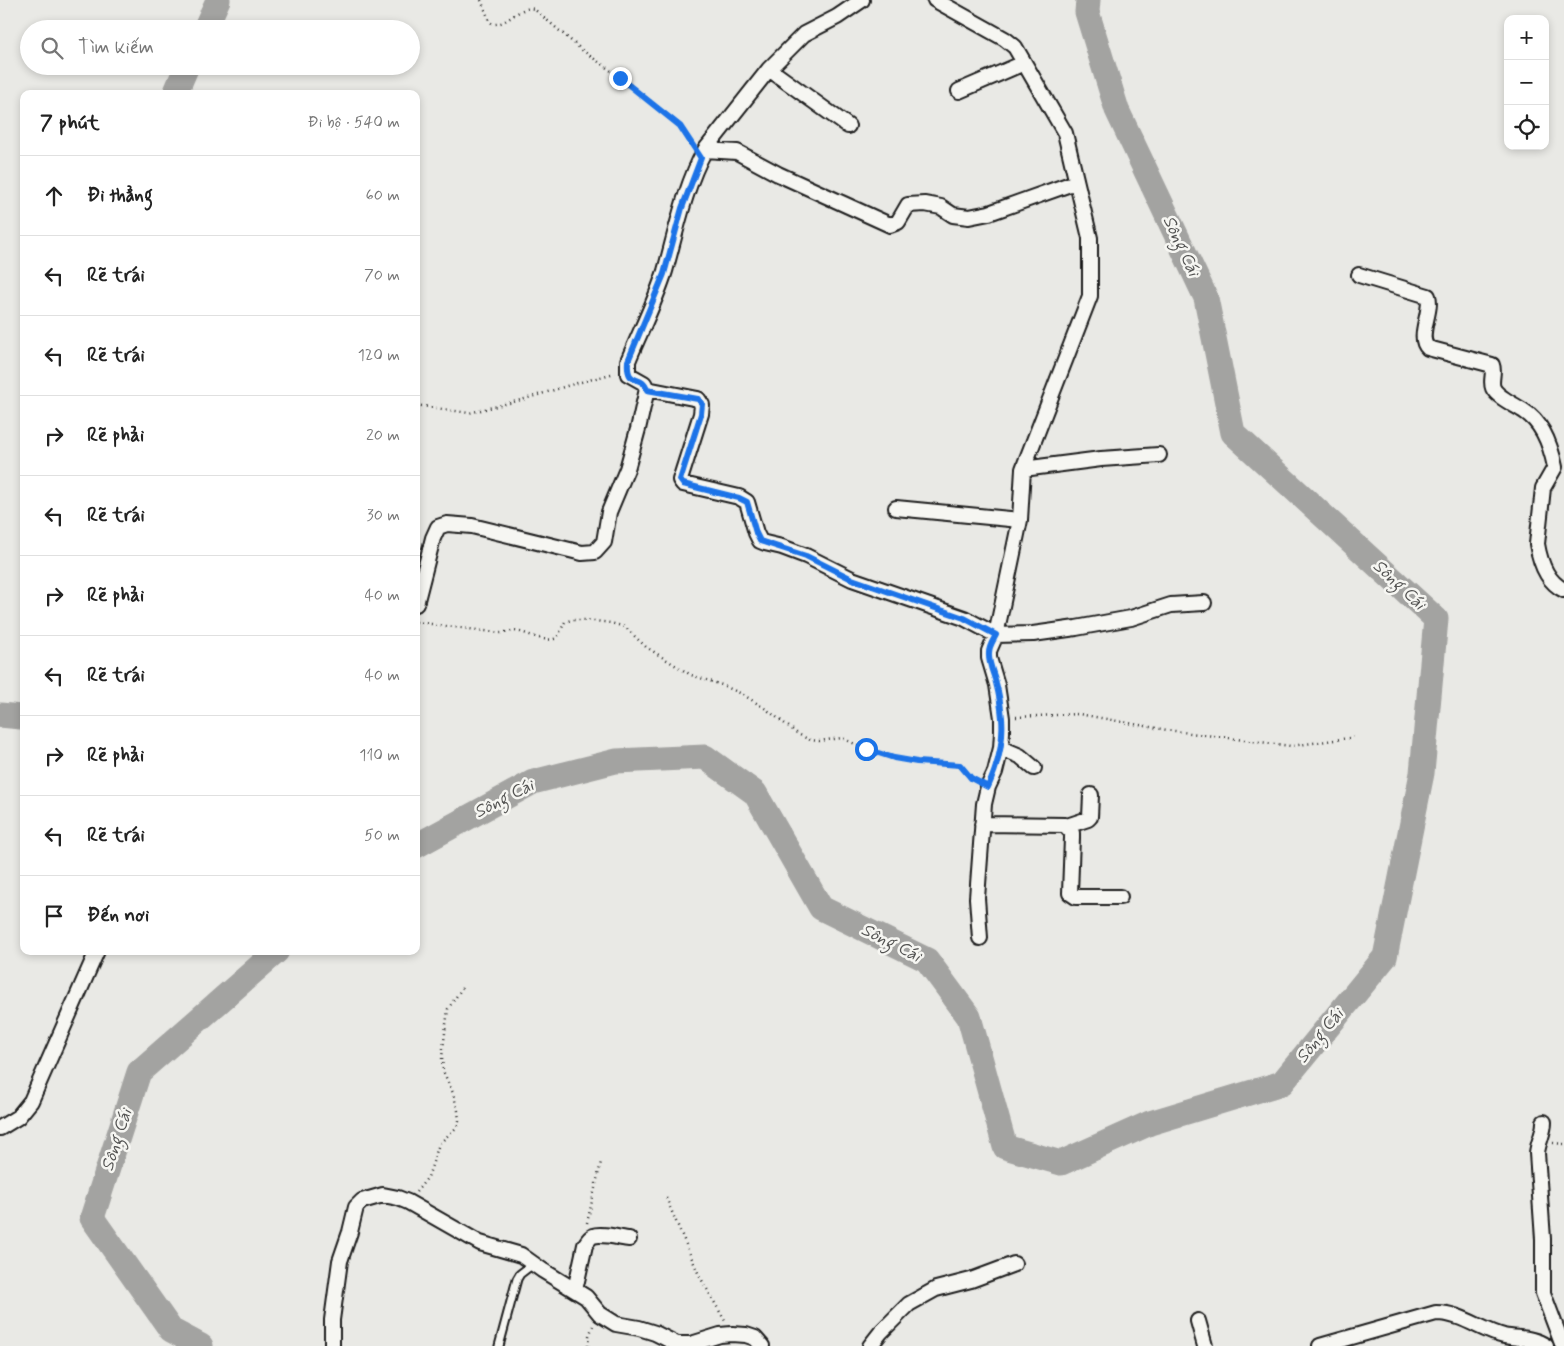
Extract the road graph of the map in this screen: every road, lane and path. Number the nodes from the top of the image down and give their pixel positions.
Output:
1 (481, 0) edge
2 (862, 0) edge
3 (935, 0) edge
4 (1024, 64) junction
5 (769, 68) junction
6 (959, 91) dead end
7 (848, 126) dead end
8 (703, 154) junction
9 (1076, 182) junction
10 (1359, 275) dead end
11 (628, 374) junction
12 (647, 390) junction
13 (420, 406) edge
14 (1159, 455) dead end
15 (1023, 469) junction
16 (896, 508) dead end
17 (1020, 520) junction
18 (420, 588) edge
19 (1564, 590) edge
20 (1204, 602) dead end
21 (420, 623) edge
22 (996, 635) junction
23 (1002, 718) junction
24 (1356, 737) dead end
25 (1001, 748) junction
26 (1034, 768) dead end
27 (988, 787) junction
28 (1091, 795) dead end
29 (982, 824) junction
30 (1067, 826) junction
31 (1120, 897) dead end
32 (980, 938) dead end
33 (95, 955) edge
34 (462, 988) dead end
35 (1544, 1122) dead end
36 (0, 1128) edge
37 (601, 1162) dead end
38 (666, 1198) dead end
39 (408, 1202) junction
40 (588, 1239) junction
41 (629, 1240) dead end
42 (533, 1264) junction
43 (1014, 1264) dead end
44 (576, 1290) junction
45 (600, 1314) junction
46 (1198, 1321) dead end
47 (737, 1334) junction
48 (1506, 1341) edge
49 (332, 1346) edge
50 (499, 1346) edge
51 (588, 1346) edge
52 (762, 1346) edge
53 (870, 1346) edge
54 (1206, 1346) edge
55 (1320, 1346) edge
56 (1546, 1346) edge
57 (1563, 1346) edge

1 - 8 path
2 - 5 street
3 - 4 street
4 - 6 street
4 - 9 street
5 - 7 street
5 - 8 street
8 - 9 street
8 - 11 street
9 - 15 street
10 - 19 street
11 - 12 street
11 - 13 path
12 - 18 street
12 - 22 street
14 - 15 street
15 - 17 street
16 - 17 street
17 - 22 street
20 - 22 street
21 - 27 path
22 - 23 street
23 - 24 path
23 - 25 street
25 - 26 street
25 - 27 street
27 - 29 street
28 - 30 street
29 - 30 street
29 - 32 street
30 - 31 street
33 - 36 street
34 - 39 path
35 - 57 street
37 - 40 path
38 - 47 path
39 - 42 street
39 - 49 street
40 - 41 street
40 - 44 street
42 - 44 street
42 - 50 lane
43 - 53 street
44 - 45 street
45 - 47 street
45 - 51 path
46 - 54 street
47 - 52 street
48 - 55 street
48 - 56 street

